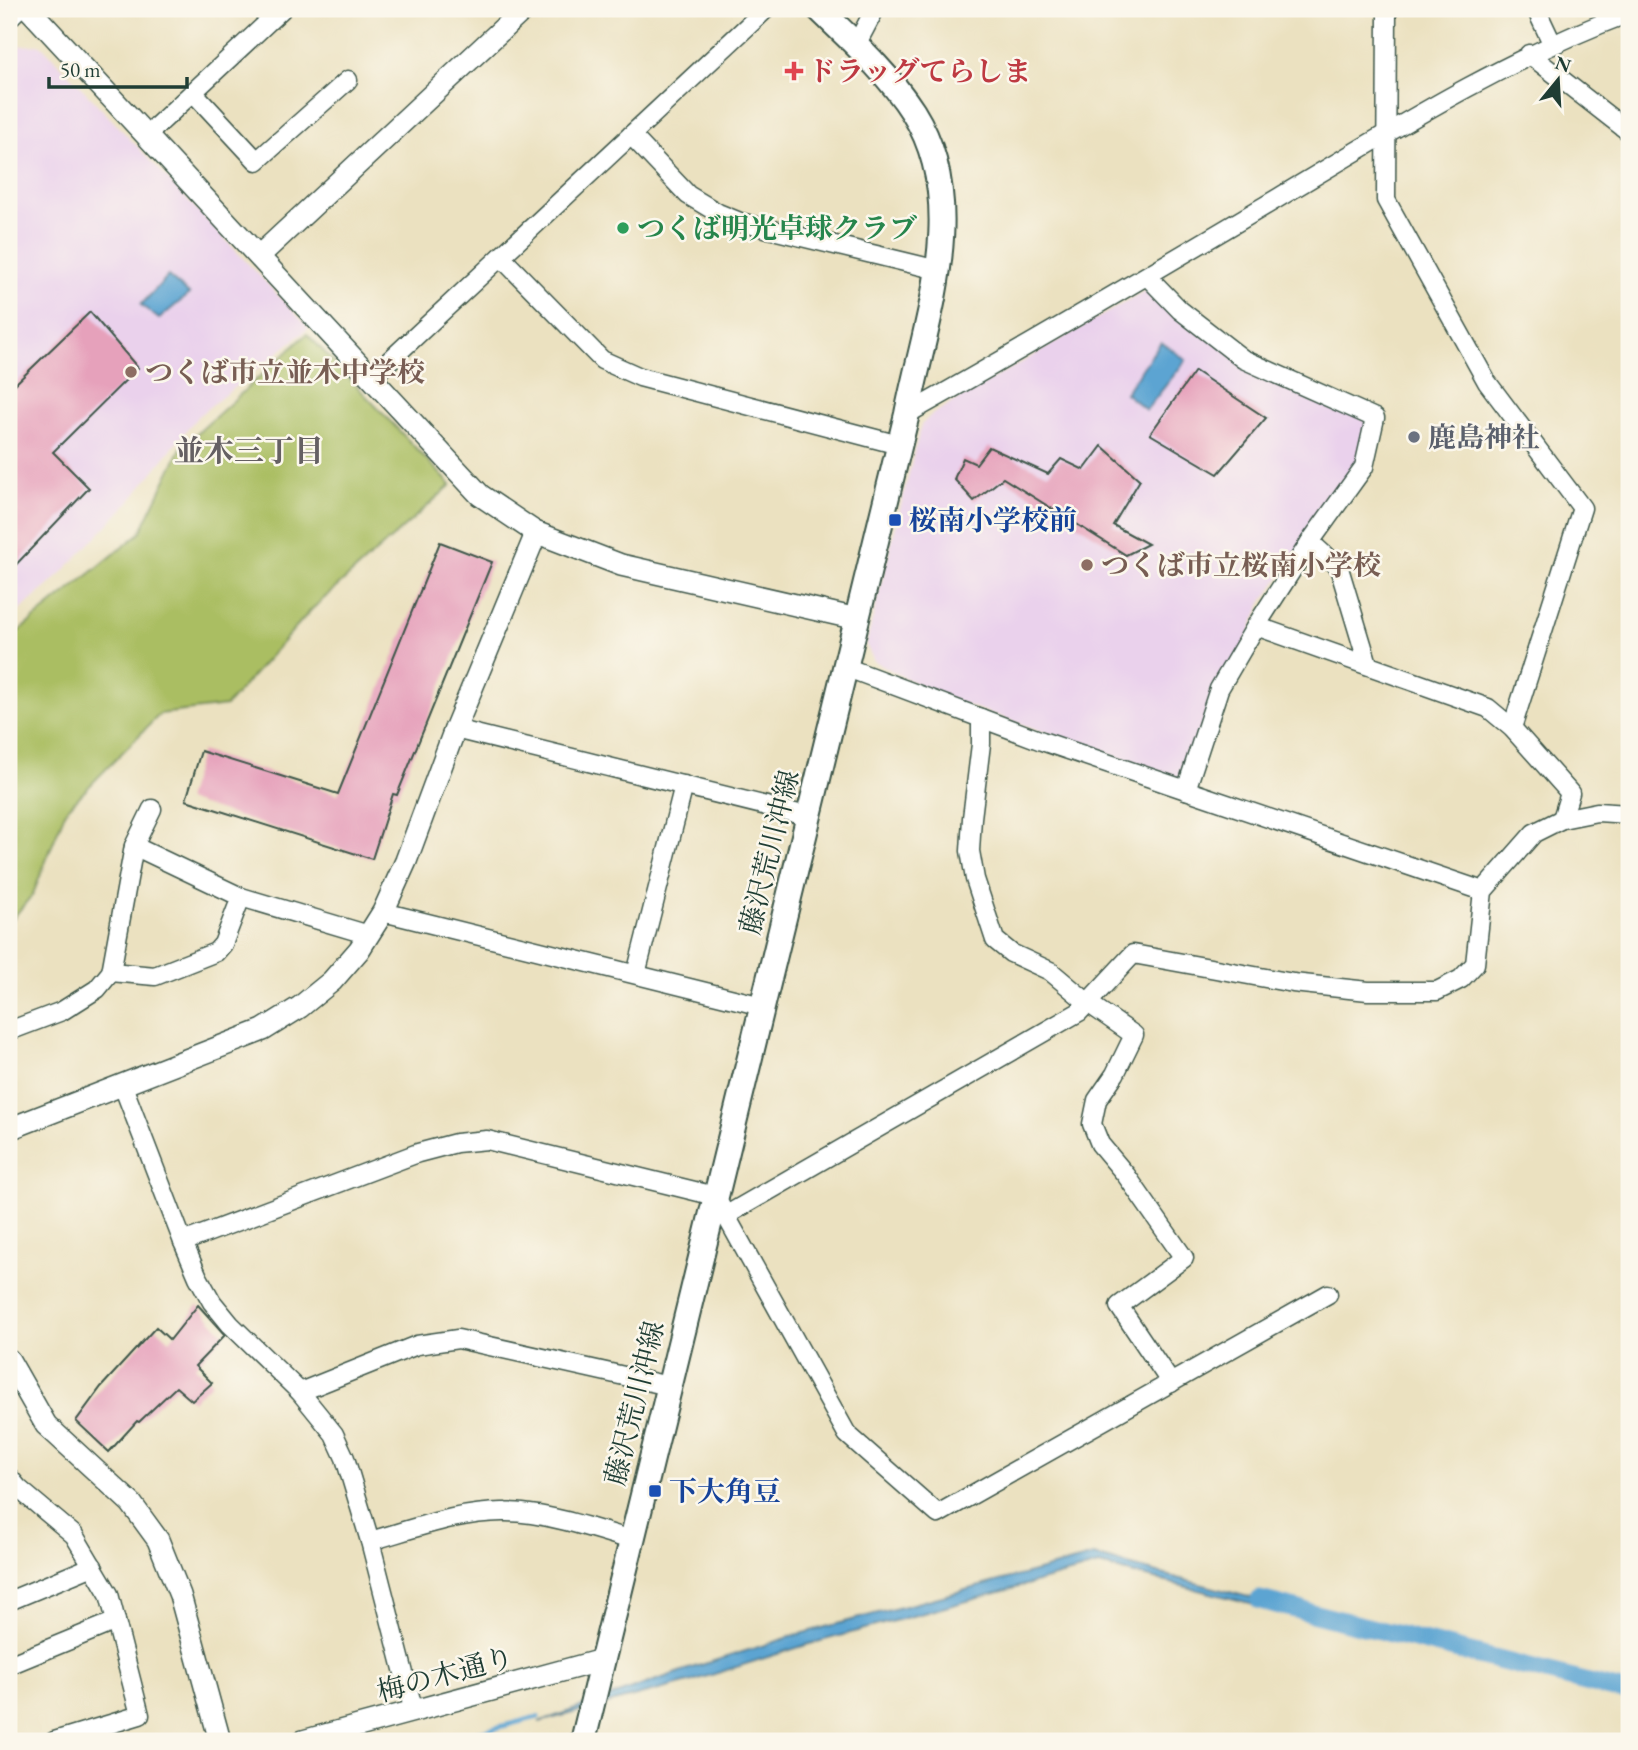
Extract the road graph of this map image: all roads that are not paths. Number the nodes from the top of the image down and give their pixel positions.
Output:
1 (16, 9) edge
2 (29, 9) edge
3 (282, 9) edge
4 (524, 9) edge
5 (766, 9) edge
6 (820, 9) edge
7 (875, 9) edge
8 (1387, 9) edge
9 (1536, 9) edge
10 (1629, 13) edge
11 (9, 16) edge
12 (1552, 43) junction
13 (856, 45) junction
14 (1529, 54) junction
15 (348, 80) dead end
16 (193, 92) junction
17 (1629, 132) edge
18 (1386, 133) junction
19 (147, 135) junction
20 (631, 135) junction
21 (259, 256) junction
22 (501, 257) junction
23 (938, 271) junction
24 (1147, 276) junction
25 (372, 377) junction
26 (907, 414) junction
27 (900, 445) junction
28 (535, 533) junction
29 (1310, 542) junction
30 (857, 619) junction
31 (1256, 626) junction
32 (1368, 664) junction
33 (845, 667) junction
34 (981, 718) junction
35 (1512, 727) junction
36 (455, 729) junction
37 (684, 785) junction
38 (1186, 790) junction
39 (152, 809) dead end
40 (1629, 814) edge
41 (807, 816) junction
42 (1562, 819) junction
43 (134, 846) junction
44 (1483, 891) junction
45 (241, 897) junction
46 (383, 912) junction
47 (369, 935) junction
48 (111, 972) junction
49 (636, 974) junction
50 (1088, 1003) junction
51 (762, 1006) junction
52 (9, 1031) edge
53 (123, 1086) junction
54 (9, 1129) edge
55 (720, 1206) junction
56 (183, 1242) junction
57 (1328, 1294) dead end
58 (9, 1360) edge
59 (1171, 1383) junction
60 (668, 1386) junction
61 (300, 1392) junction
62 (12, 1486) edge
63 (631, 1540) junction
64 (370, 1541) junction
65 (93, 1566) junction
66 (9, 1601) edge
67 (116, 1621) junction
68 (602, 1660) junction
69 (9, 1665) edge
70 (414, 1712) junction
71 (54, 1741) edge
72 (220, 1741) edge
73 (303, 1741) edge
74 (583, 1741) edge

1 - 11 street
2 - 19 street
3 - 16 street
4 - 21 street
5 - 20 street
6 - 13 main road, 藤沢荒川沖線
7 - 13 street
8 - 18 street
9 - 12 street
10 - 12 street
12 - 14 street
13 - 23 main road, 藤沢荒川沖線
14 - 17 street
14 - 18 street
15 - 16 street
16 - 19 street
18 - 24 street
18 - 35 street
19 - 21 street
20 - 22 street
20 - 23 street
21 - 25 street
22 - 25 street
22 - 27 street
23 - 26 main road, 藤沢荒川沖線
24 - 26 street
24 - 29 street
25 - 28 street
26 - 27 main road, 藤沢荒川沖線
27 - 30 main road, 藤沢荒川沖線
28 - 30 street
28 - 36 street
29 - 31 street
29 - 32 street
30 - 33 main road, 藤沢荒川沖線
31 - 32 street
31 - 38 street
32 - 35 street
33 - 34 street
33 - 41 main road, 藤沢荒川沖線
34 - 38 street
34 - 50 street
35 - 42 street
36 - 37 street
36 - 46 street
37 - 41 street
37 - 49 street
38 - 44 street
39 - 43 street
40 - 42 street
41 - 51 main road, 藤沢荒川沖線
42 - 44 street
43 - 45 street
43 - 48 street
44 - 50 street
45 - 47 street
45 - 48 street
46 - 47 street
46 - 49 street
47 - 53 street
48 - 52 street
49 - 51 street
50 - 55 street
50 - 59 street
51 - 55 main road, 藤沢荒川沖線
53 - 54 street
53 - 56 street
55 - 56 street
55 - 59 street
55 - 60 main road, 藤沢荒川沖線
56 - 61 street
57 - 59 street
58 - 72 street
60 - 61 street
60 - 63 main road, 藤沢荒川沖線
61 - 64 street
62 - 65 street
63 - 64 street
63 - 68 main road, 藤沢荒川沖線
64 - 70 street
65 - 66 street
65 - 67 street
67 - 69 street
67 - 71 street
68 - 70 street, 梅の木通り
68 - 74 main road, 藤沢荒川沖線
70 - 73 street, 梅の木通り

